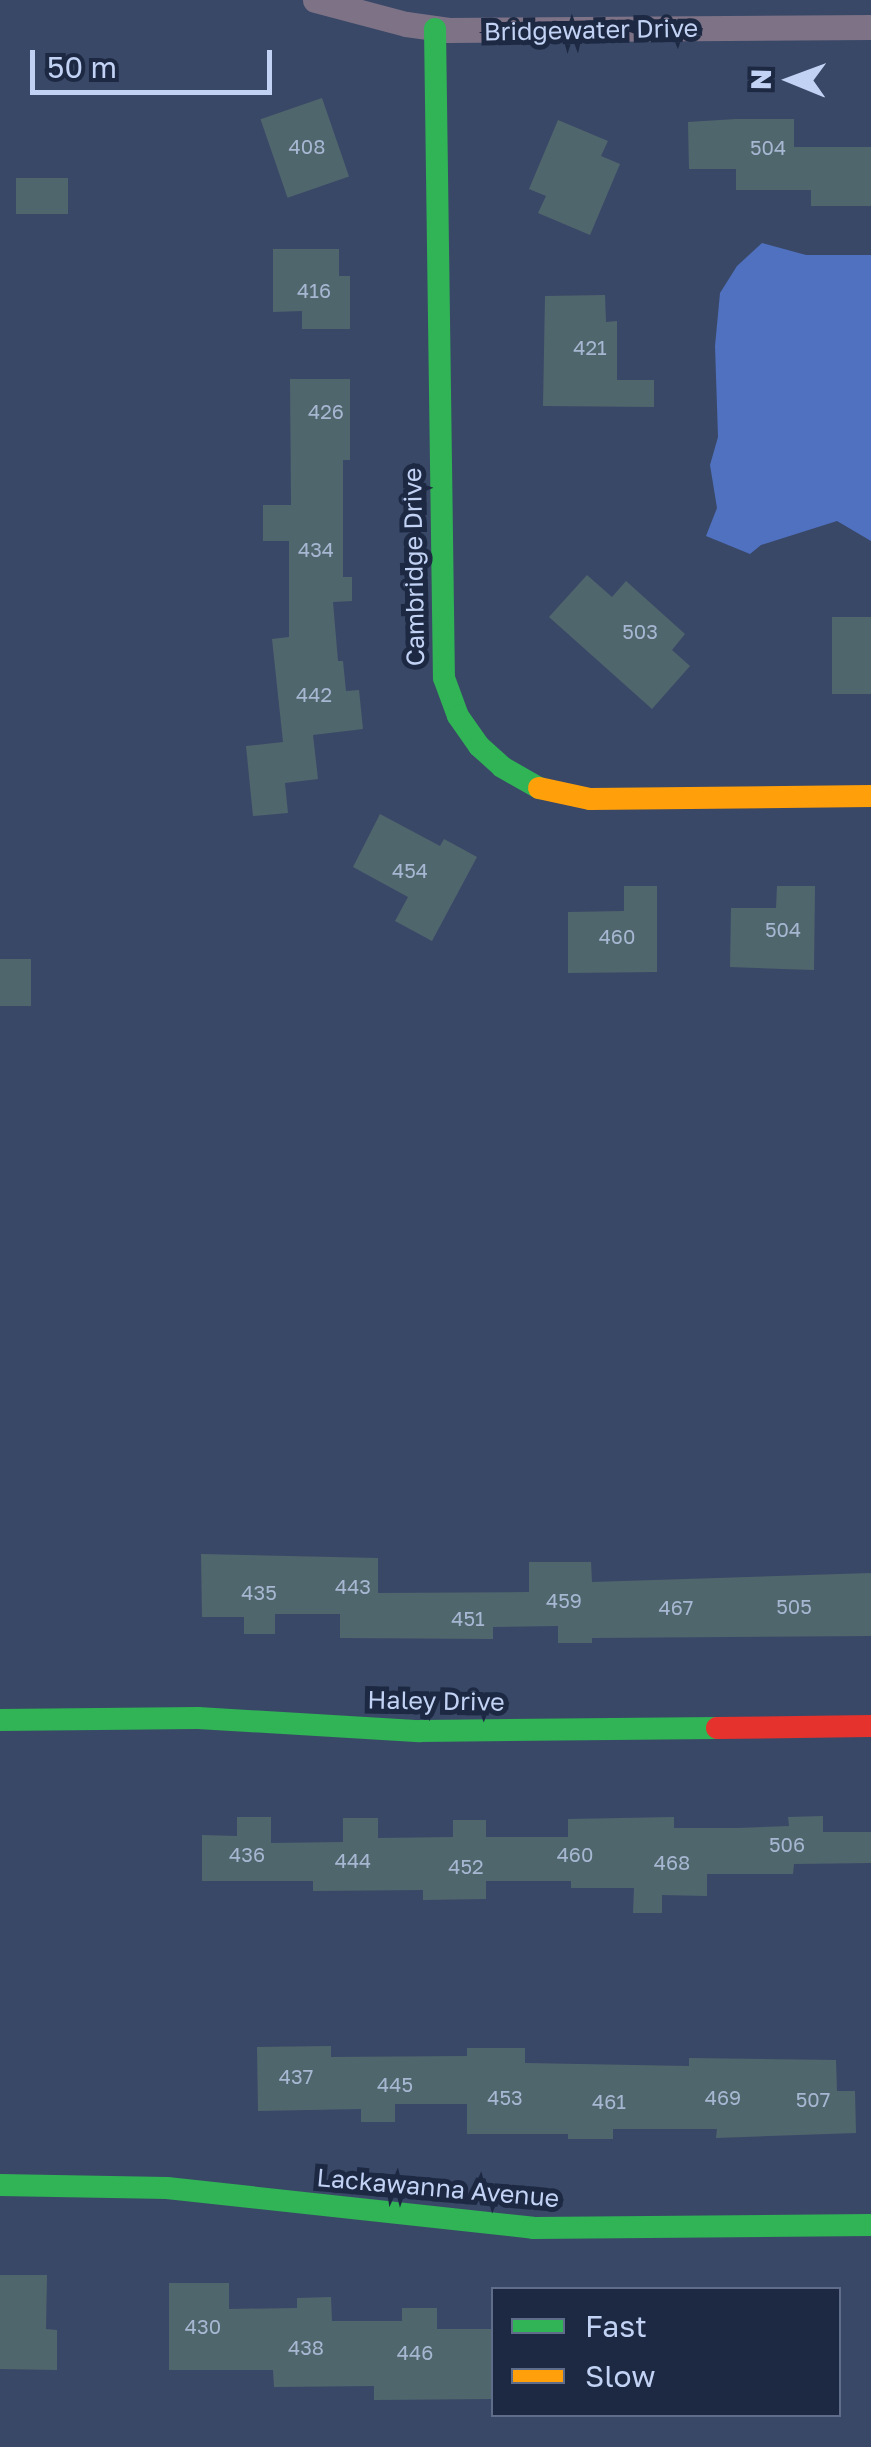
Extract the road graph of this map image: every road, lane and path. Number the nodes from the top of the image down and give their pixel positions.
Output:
1 (315, 0) edge
2 (871, 28) edge
3 (435, 29) junction
4 (871, 796) edge
5 (0, 1720) edge
6 (871, 1726) edge
7 (0, 2185) edge
8 (871, 2225) edge

1 - 3 street, Bridgewater Drive
2 - 3 street, Bridgewater Drive
3 - 4 street, Cambridge Drive
5 - 6 street, Haley Drive
7 - 8 street, Lackawanna Avenue

